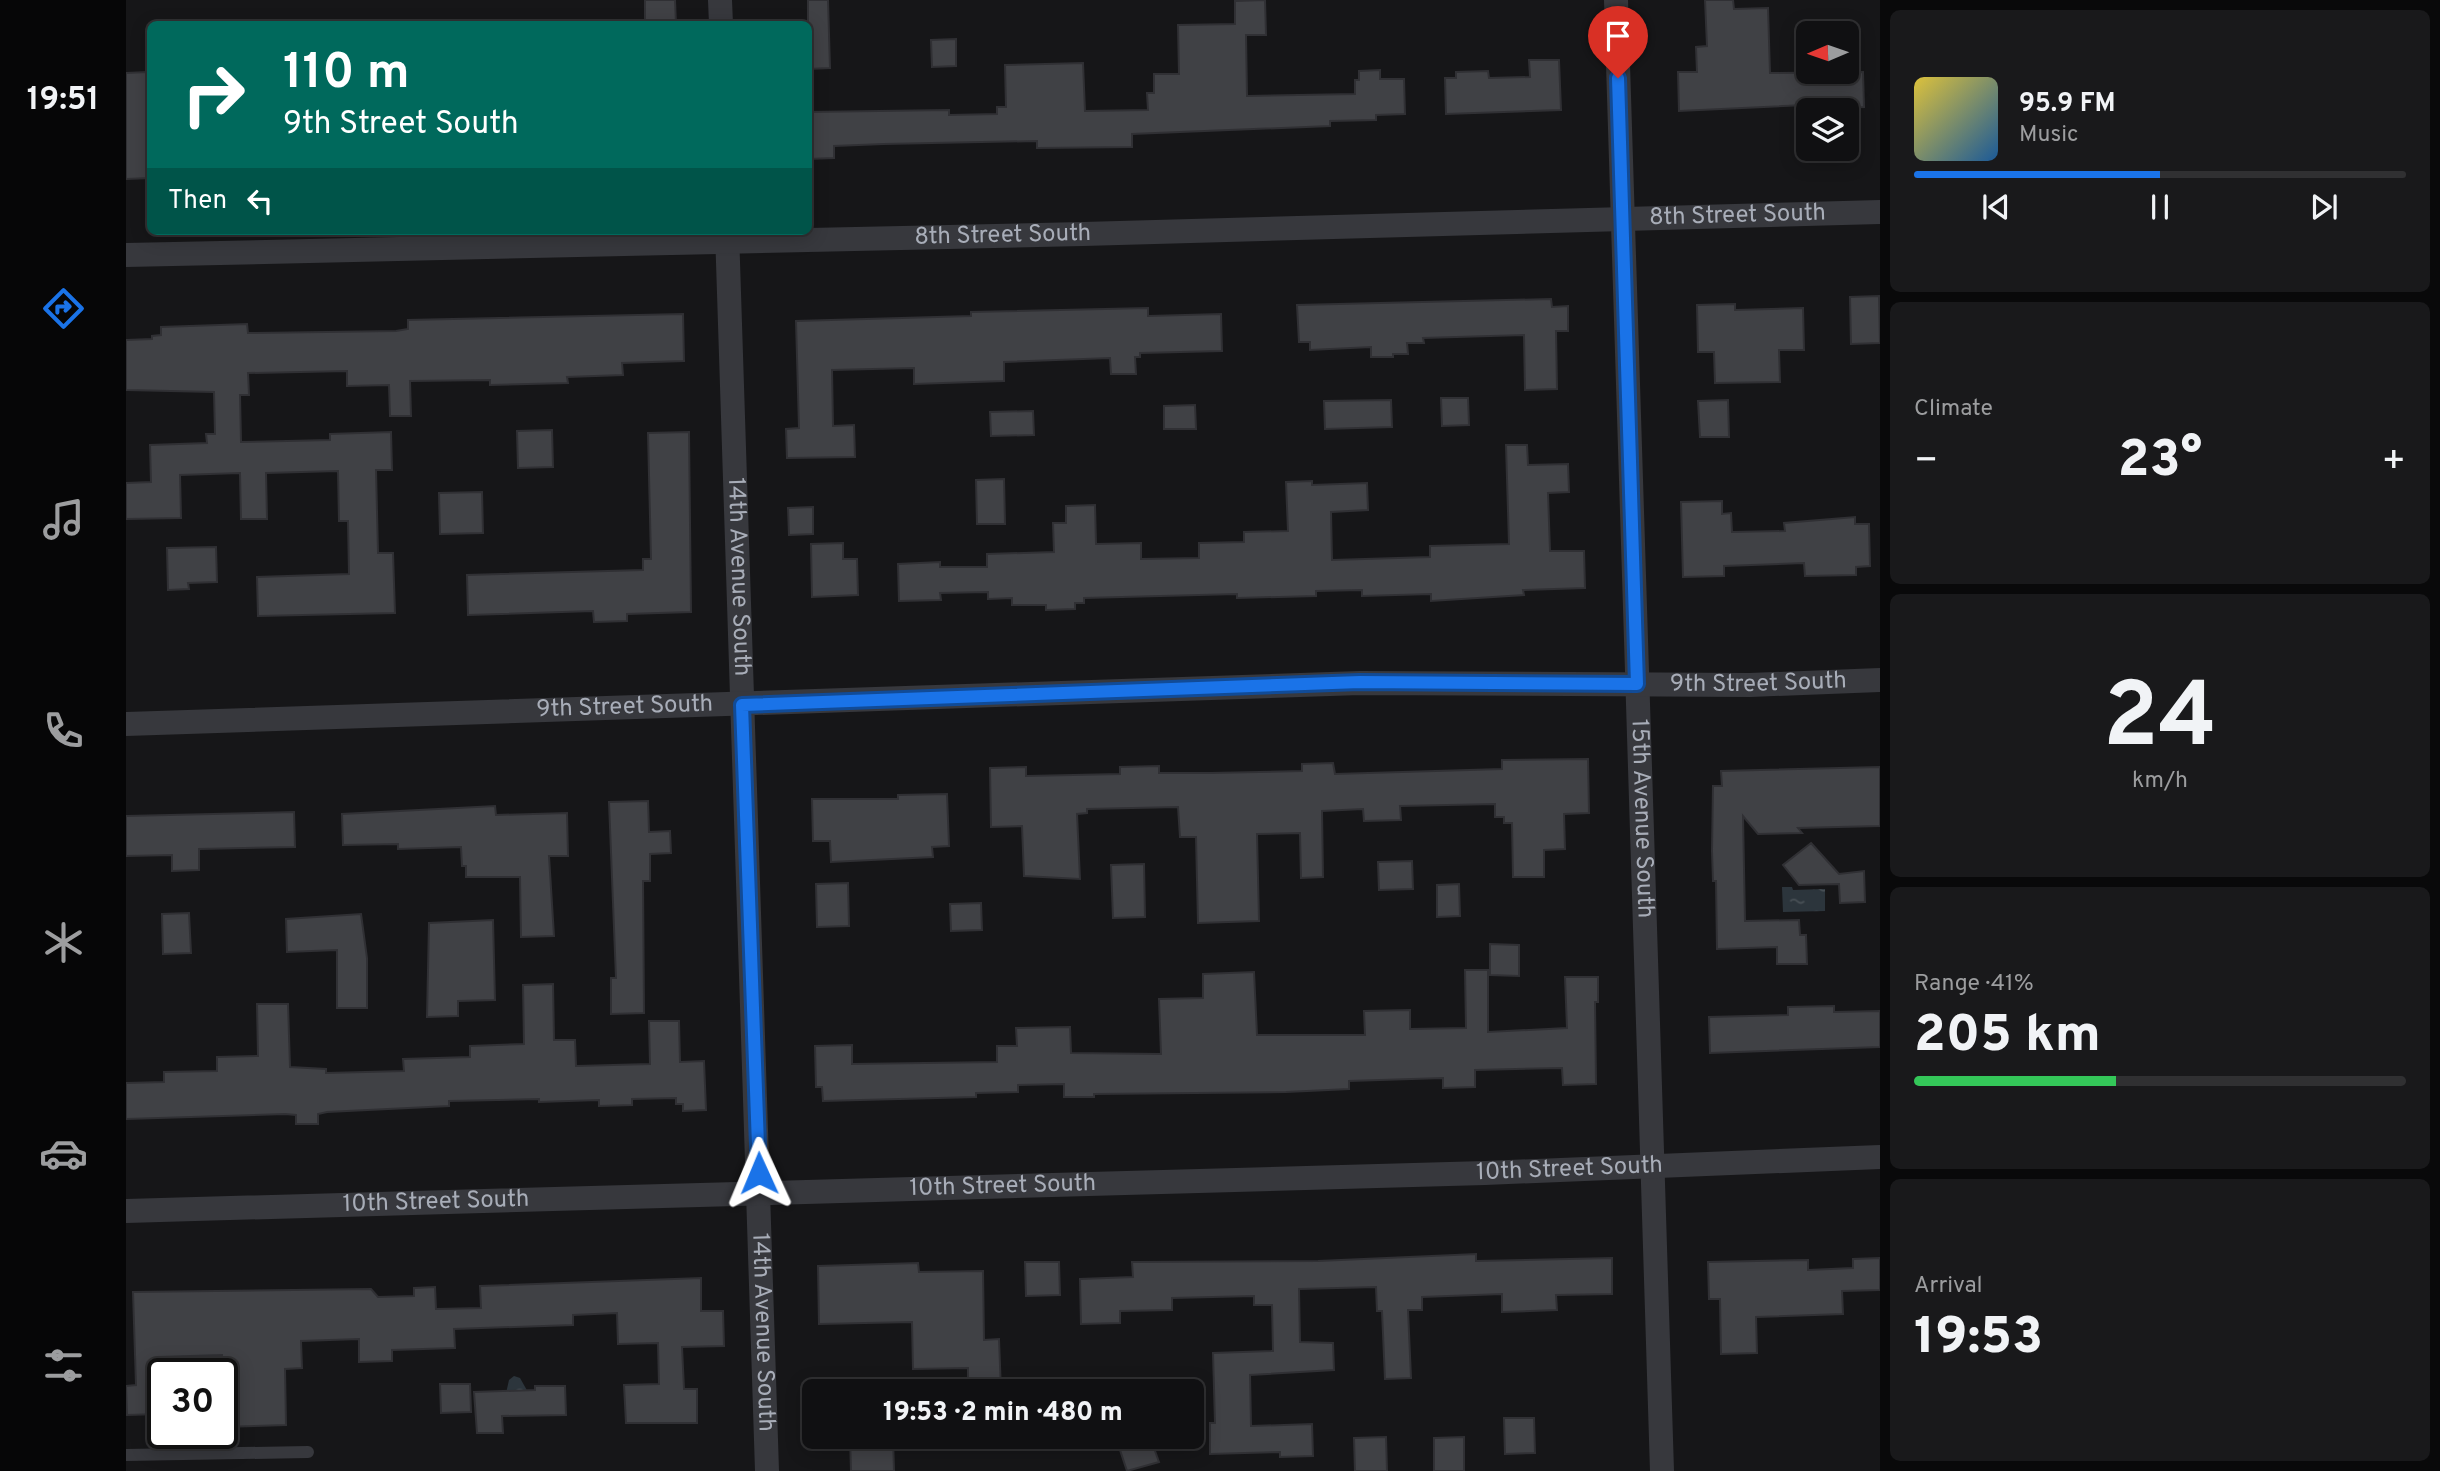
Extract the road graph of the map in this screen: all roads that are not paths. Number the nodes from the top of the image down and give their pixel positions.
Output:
1 (720, 0) edge
2 (1616, 0) edge
3 (721, 21) edge
4 (1880, 212) edge
5 (1623, 219) junction
6 (727, 237) edge
7 (126, 255) edge
8 (1880, 680) edge
9 (1637, 684) junction
10 (742, 705) junction
11 (126, 724) edge
12 (1880, 1157) edge
13 (1653, 1166) junction
14 (759, 1195) junction
15 (126, 1211) edge
16 (308, 1452) dead end
17 (126, 1455) edge
18 (767, 1471) edge
19 (1662, 1471) edge

1 - 3 street
2 - 5 street, 15th Avenue South
4 - 5 street, 8th Street South
5 - 6 street, 8th Street South
5 - 9 street, 15th Avenue South
6 - 7 street, 8th Street South
6 - 10 street, 14th Avenue South
8 - 9 street, 9th Street South
9 - 10 street, 9th Street South
9 - 13 street, 15th Avenue South
10 - 11 street, 9th Street South
10 - 14 street, 14th Avenue South
12 - 13 street, 10th Street South
13 - 14 street, 10th Street South
13 - 19 street, 15th Avenue South
14 - 15 street, 10th Street South
14 - 18 street, 14th Avenue South
16 - 17 lane

